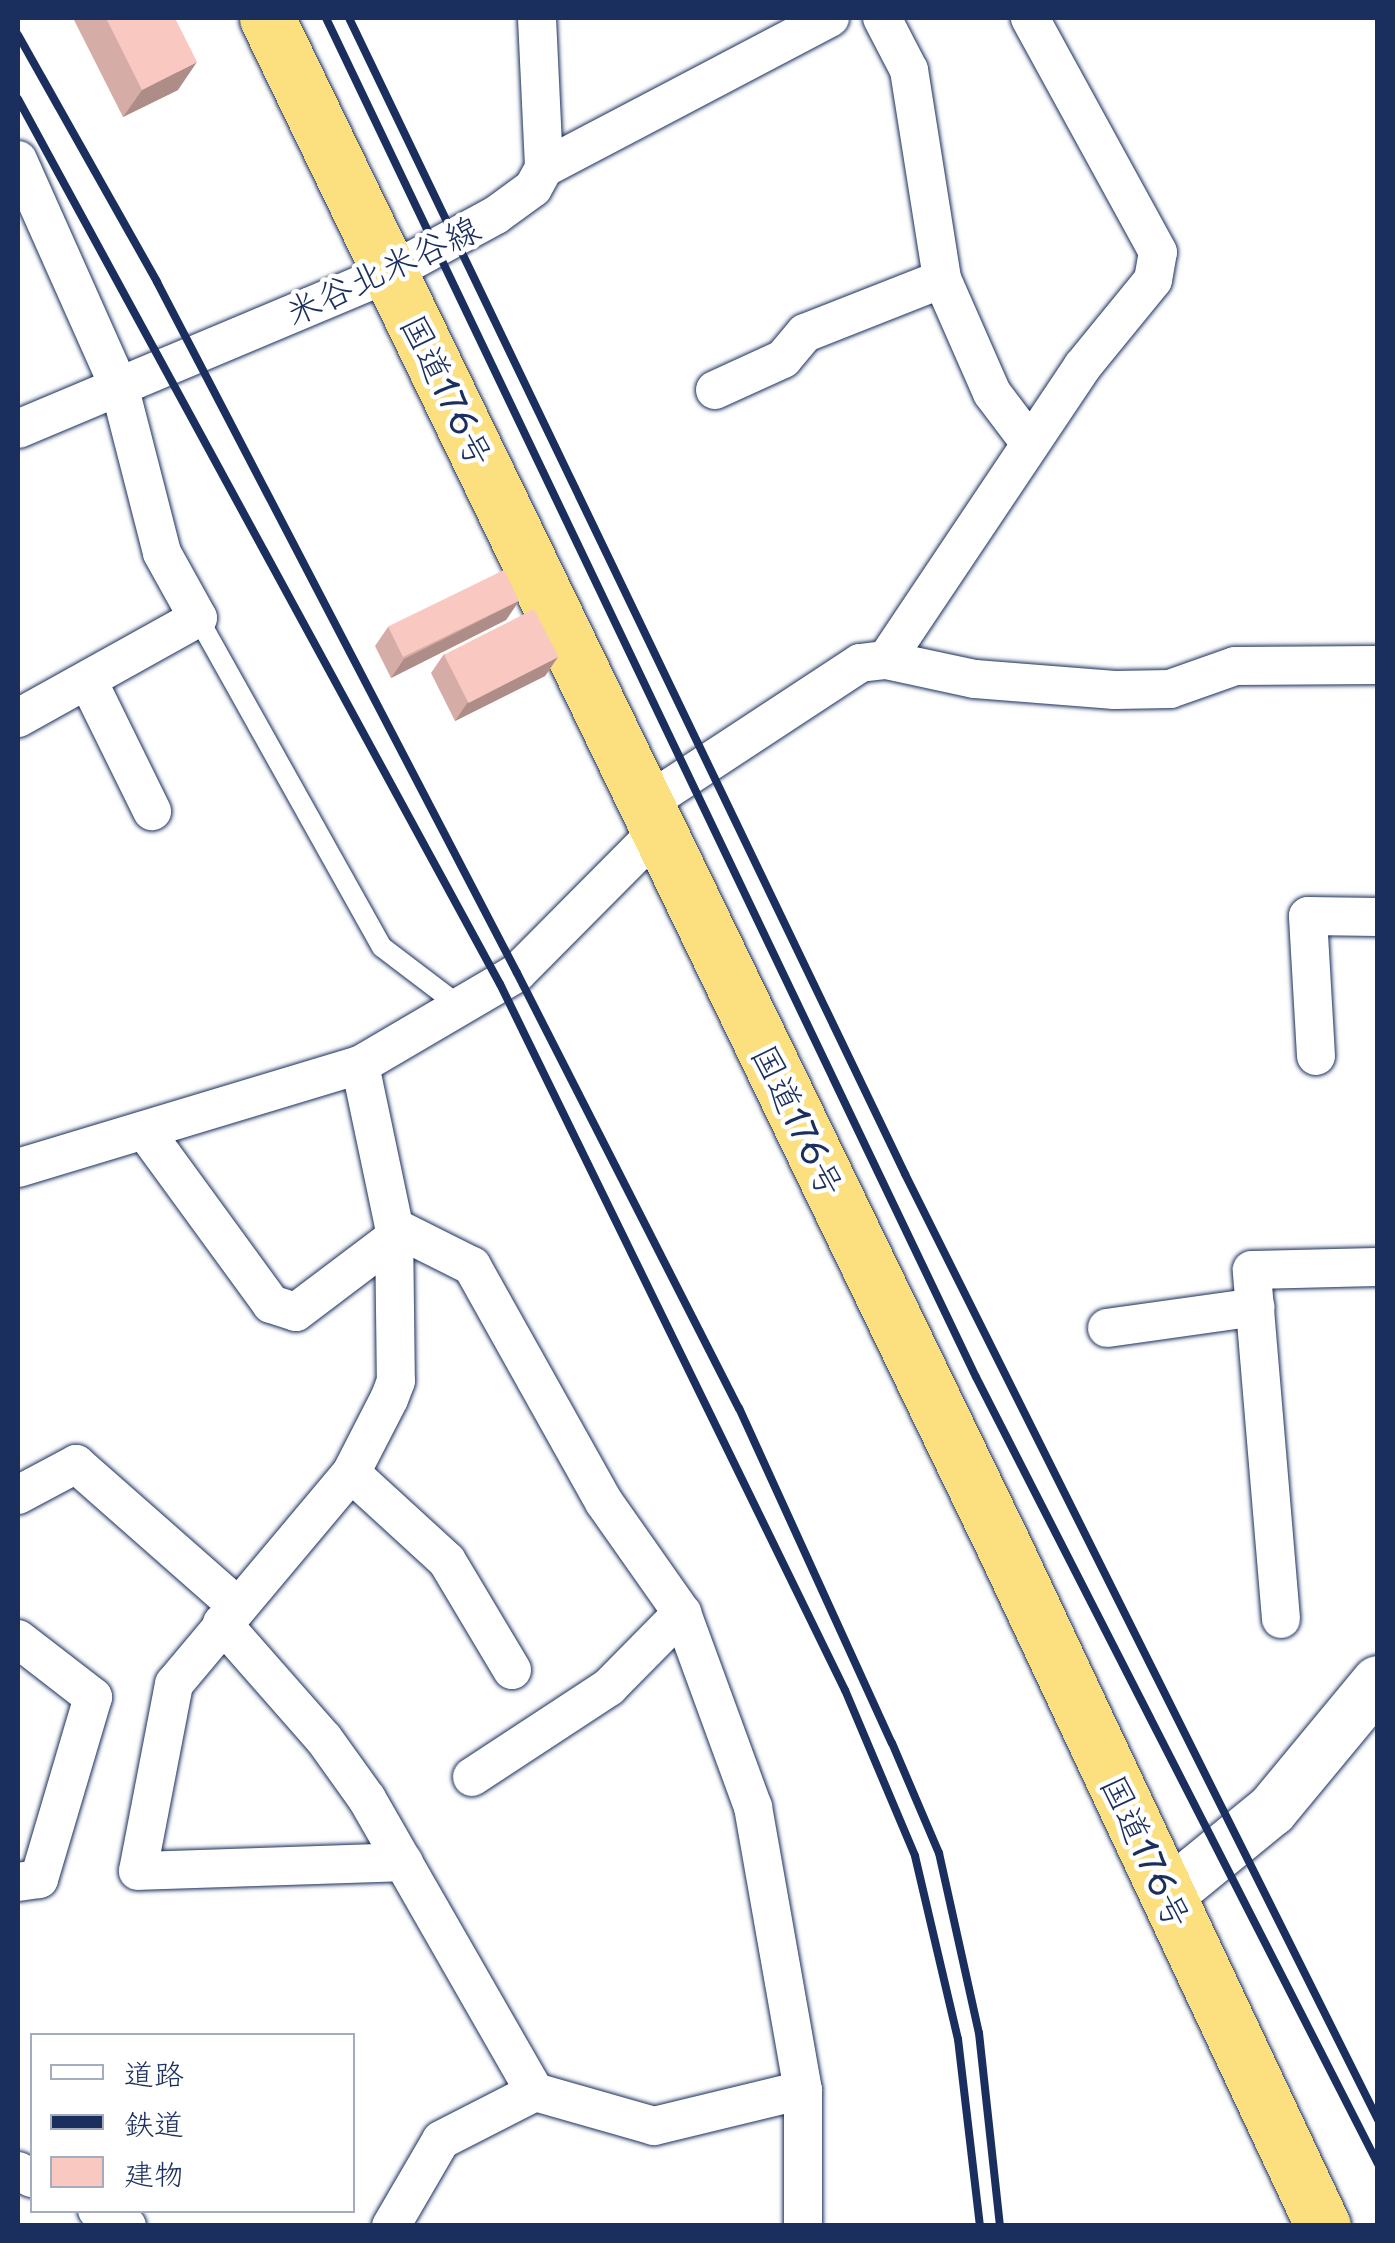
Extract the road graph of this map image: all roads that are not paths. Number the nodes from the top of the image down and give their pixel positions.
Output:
1 (268, 18) edge
2 (537, 18) edge
3 (830, 18) edge
4 (882, 18) edge
5 (1030, 18) edge
6 (18, 160) edge
7 (544, 168) junction
8 (391, 272) junction
9 (942, 279) junction
10 (120, 388) junction
11 (715, 390) dead end
12 (18, 429) edge
13 (1030, 443) junction
14 (198, 618) junction
15 (886, 660) junction
16 (1378, 665) edge
17 (89, 684) junction
18 (18, 718) edge
19 (152, 811) dead end
20 (654, 816) junction
21 (1378, 917) edge
22 (462, 1008) junction
23 (1316, 1056) dead end
24 (360, 1065) junction
25 (145, 1131) junction
26 (18, 1168) edge
27 (394, 1233) junction
28 (1378, 1268) edge
29 (1256, 1307) junction
30 (1107, 1328) dead end
31 (350, 1473) junction
32 (18, 1495) edge
33 (682, 1613) junction
34 (229, 1614) junction
35 (1282, 1620) dead end
36 (18, 1638) edge
37 (512, 1670) dead end
38 (1378, 1682) edge
39 (472, 1777) dead end
40 (404, 1862) junction
41 (18, 1882) edge
42 (1168, 1895) junction
43 (803, 2090) junction
44 (535, 2092) junction
45 (103, 2213) edge
46 (127, 2226) edge
47 (392, 2226) edge
48 (804, 2226) edge
49 (1323, 2226) edge

1 - 8 highway, 国道176号
2 - 7 street
3 - 7 street, 米谷北米谷線
4 - 9 street
5 - 13 street
6 - 10 street
7 - 8 street, 米谷北米谷線
8 - 10 street, 米谷北米谷線
8 - 20 highway, 国道176号
9 - 11 street
9 - 13 street
10 - 12 street, 米谷北米谷線
10 - 14 street
13 - 15 street
14 - 17 street
14 - 22 lane
15 - 16 street
15 - 20 street
17 - 18 street
17 - 19 street
20 - 22 street
20 - 42 highway, 国道176号
21 - 23 street
22 - 24 street
24 - 25 street
24 - 27 street
25 - 26 street
25 - 27 street
27 - 31 street
27 - 33 street
28 - 29 street
29 - 30 street
29 - 35 street
31 - 34 street
31 - 37 street
32 - 34 street
33 - 39 street
33 - 43 street
34 - 40 street
34 - 40 street
36 - 41 street
38 - 42 main road
40 - 44 street
42 - 49 highway, 国道176号
43 - 44 street
43 - 48 street
44 - 47 street
45 - 46 street

